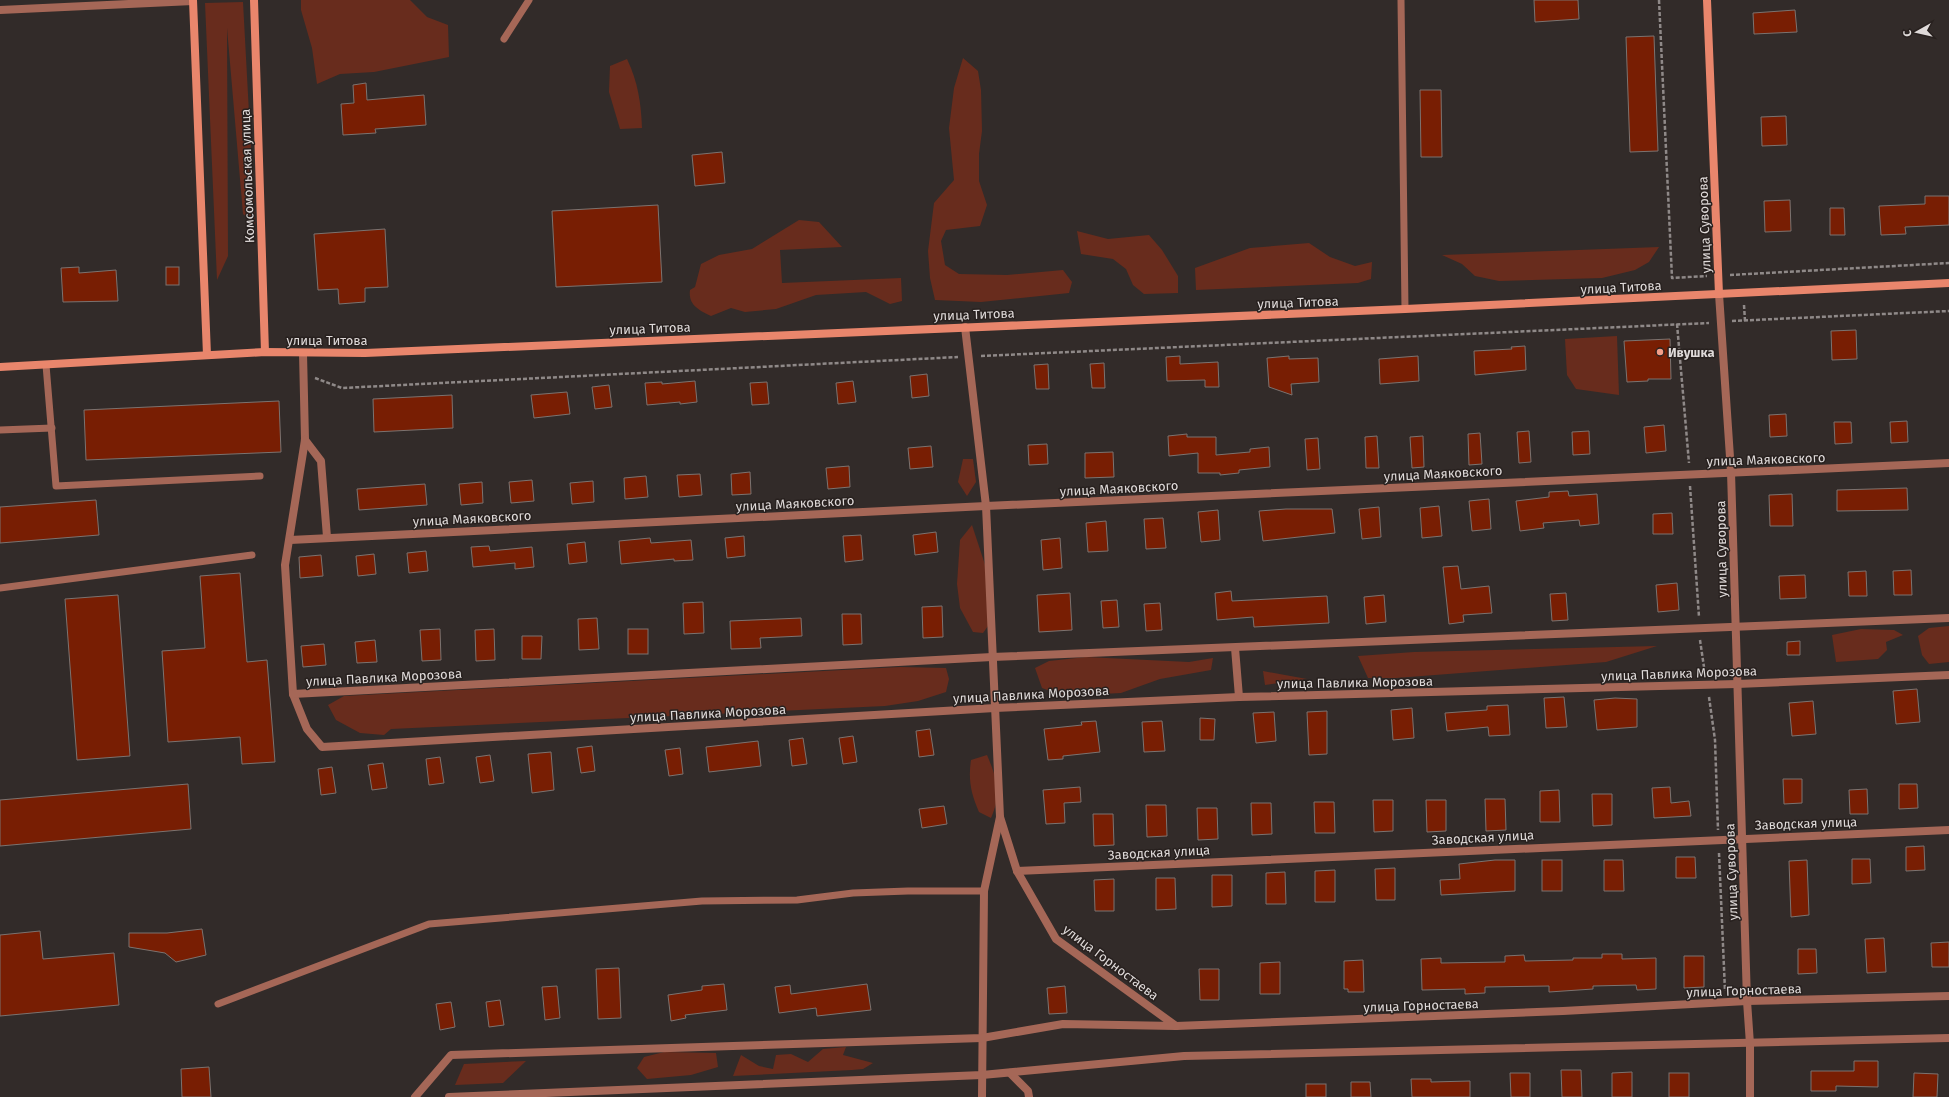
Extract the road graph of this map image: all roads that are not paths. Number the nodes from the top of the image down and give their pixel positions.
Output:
1 (254, 0) edge
2 (529, 0) edge
3 (1400, 0) edge
4 (1707, 0) edge
5 (193, 1) edge
6 (109, 3) edge
7 (0, 10) edge
8 (504, 39) dead end
9 (1949, 282) edge
10 (1719, 294) junction
11 (1405, 309) junction
12 (965, 327) junction
13 (265, 352) junction
14 (303, 353) junction
15 (207, 355) junction
16 (46, 365) junction
17 (0, 367) edge
18 (52, 428) junction
19 (0, 430) edge
20 (305, 440) junction
21 (1949, 463) edge
22 (1732, 472) junction
23 (260, 476) dead end
24 (986, 506) junction
25 (327, 537) junction
26 (290, 540) junction
27 (252, 555) dead end
28 (0, 588) edge
29 (1949, 618) edge
30 (1735, 627) junction
31 (1235, 648) junction
32 (992, 657) junction
33 (1949, 675) edge
34 (1737, 684) junction
35 (293, 694) junction
36 (1239, 697) junction
37 (995, 708) junction
38 (1000, 817) junction
39 (1949, 830) edge
40 (1742, 838) junction
41 (1017, 871) junction
42 (984, 891) junction
43 (1949, 996) edge
44 (1747, 1001) junction
45 (218, 1004) dead end
46 (1176, 1026) junction
47 (982, 1038) junction
48 (1949, 1038) edge
49 (1750, 1044) junction
50 (1010, 1073) junction
51 (982, 1076) junction
52 (415, 1097) edge
53 (449, 1097) edge
54 (982, 1097) edge
55 (1029, 1097) edge
56 (1750, 1097) edge

1 - 13 main road, Комсомольская улица
2 - 8 lane
3 - 11 lane
4 - 10 main road, улица Суворова
5 - 6 street
5 - 15 main road
6 - 7 street
9 - 10 main road, улица Титова
10 - 11 main road, улица Титова
10 - 22 street, улица Суворова
11 - 12 main road, улица Титова
12 - 14 main road, улица Титова
12 - 24 street
13 - 14 main road, улица Титова
13 - 15 main road, улица Титова
14 - 20 street
15 - 16 main road, улица Титова
16 - 17 main road, улица Титова
16 - 18 lane
18 - 19 lane
18 - 23 lane
20 - 25 street
20 - 26 street
21 - 22 street, улица Маяковского
22 - 24 street, улица Маяковского
22 - 30 street, улица Суворова
24 - 25 street, улица Маяковского
24 - 32 street
25 - 26 street, улица Маяковского
26 - 35 street
27 - 28 lane
29 - 30 street, улица Павлика Морозова
30 - 31 street, улица Павлика Морозова
30 - 34 street, улица Суворова
31 - 32 street, улица Павлика Морозова
31 - 36 street
32 - 35 street, улица Павлика Морозова
32 - 37 street
33 - 34 street, улица Павлика Морозова
34 - 36 street, улица Павлика Морозова
34 - 40 street, улица Суворова
35 - 37 street, улица Павлика Морозова
36 - 37 street, улица Павлика Морозова
37 - 38 street
38 - 41 street, улица Горностаева
38 - 42 street
39 - 40 street, Заводская улица
40 - 41 street, Заводская улица
40 - 44 street, улица Суворова
41 - 46 street, улица Горностаева
42 - 45 lane
42 - 47 street
43 - 44 street, улица Горностаева
44 - 46 street, улица Горностаева
44 - 49 street, улица Суворова
46 - 47 street
47 - 51 street
47 - 52 street
48 - 49 street
49 - 50 street
49 - 56 street, улица Суворова
50 - 51 street
50 - 55 street
51 - 53 street
51 - 54 street

